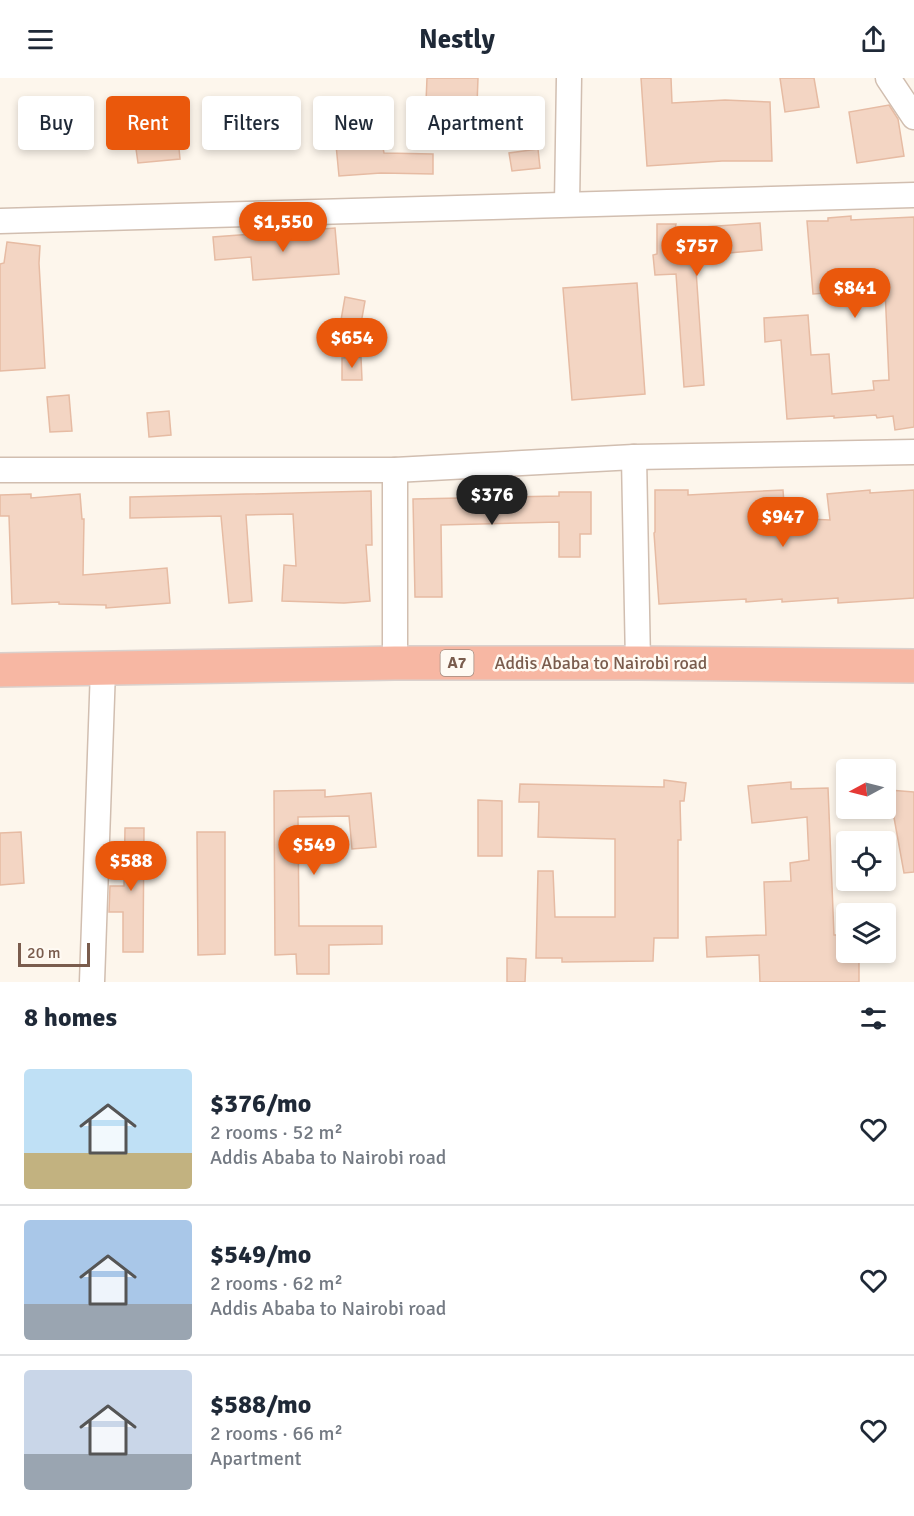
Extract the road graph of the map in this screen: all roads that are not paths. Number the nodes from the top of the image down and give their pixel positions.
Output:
1 (569, 78) edge
2 (888, 78) edge
3 (914, 117) edge
4 (914, 195) edge
5 (567, 204) junction
6 (0, 221) edge
7 (914, 452) edge
8 (634, 457) junction
9 (0, 470) edge
10 (395, 470) junction
11 (395, 663) junction
12 (638, 663) junction
13 (914, 666) edge
14 (103, 669) junction
15 (0, 670) edge
16 (92, 982) edge

1 - 5 street
2 - 3 street
4 - 5 street
5 - 6 street
7 - 8 street
8 - 10 street
8 - 12 street
9 - 10 street
10 - 11 street
11 - 12 highway, Addis Ababa to Nairobi road / A7
11 - 14 highway, Addis Ababa to Nairobi road / A7
12 - 13 highway, Addis Ababa to Nairobi road / A7
14 - 15 highway, Addis Ababa to Nairobi road / A7
14 - 16 street

